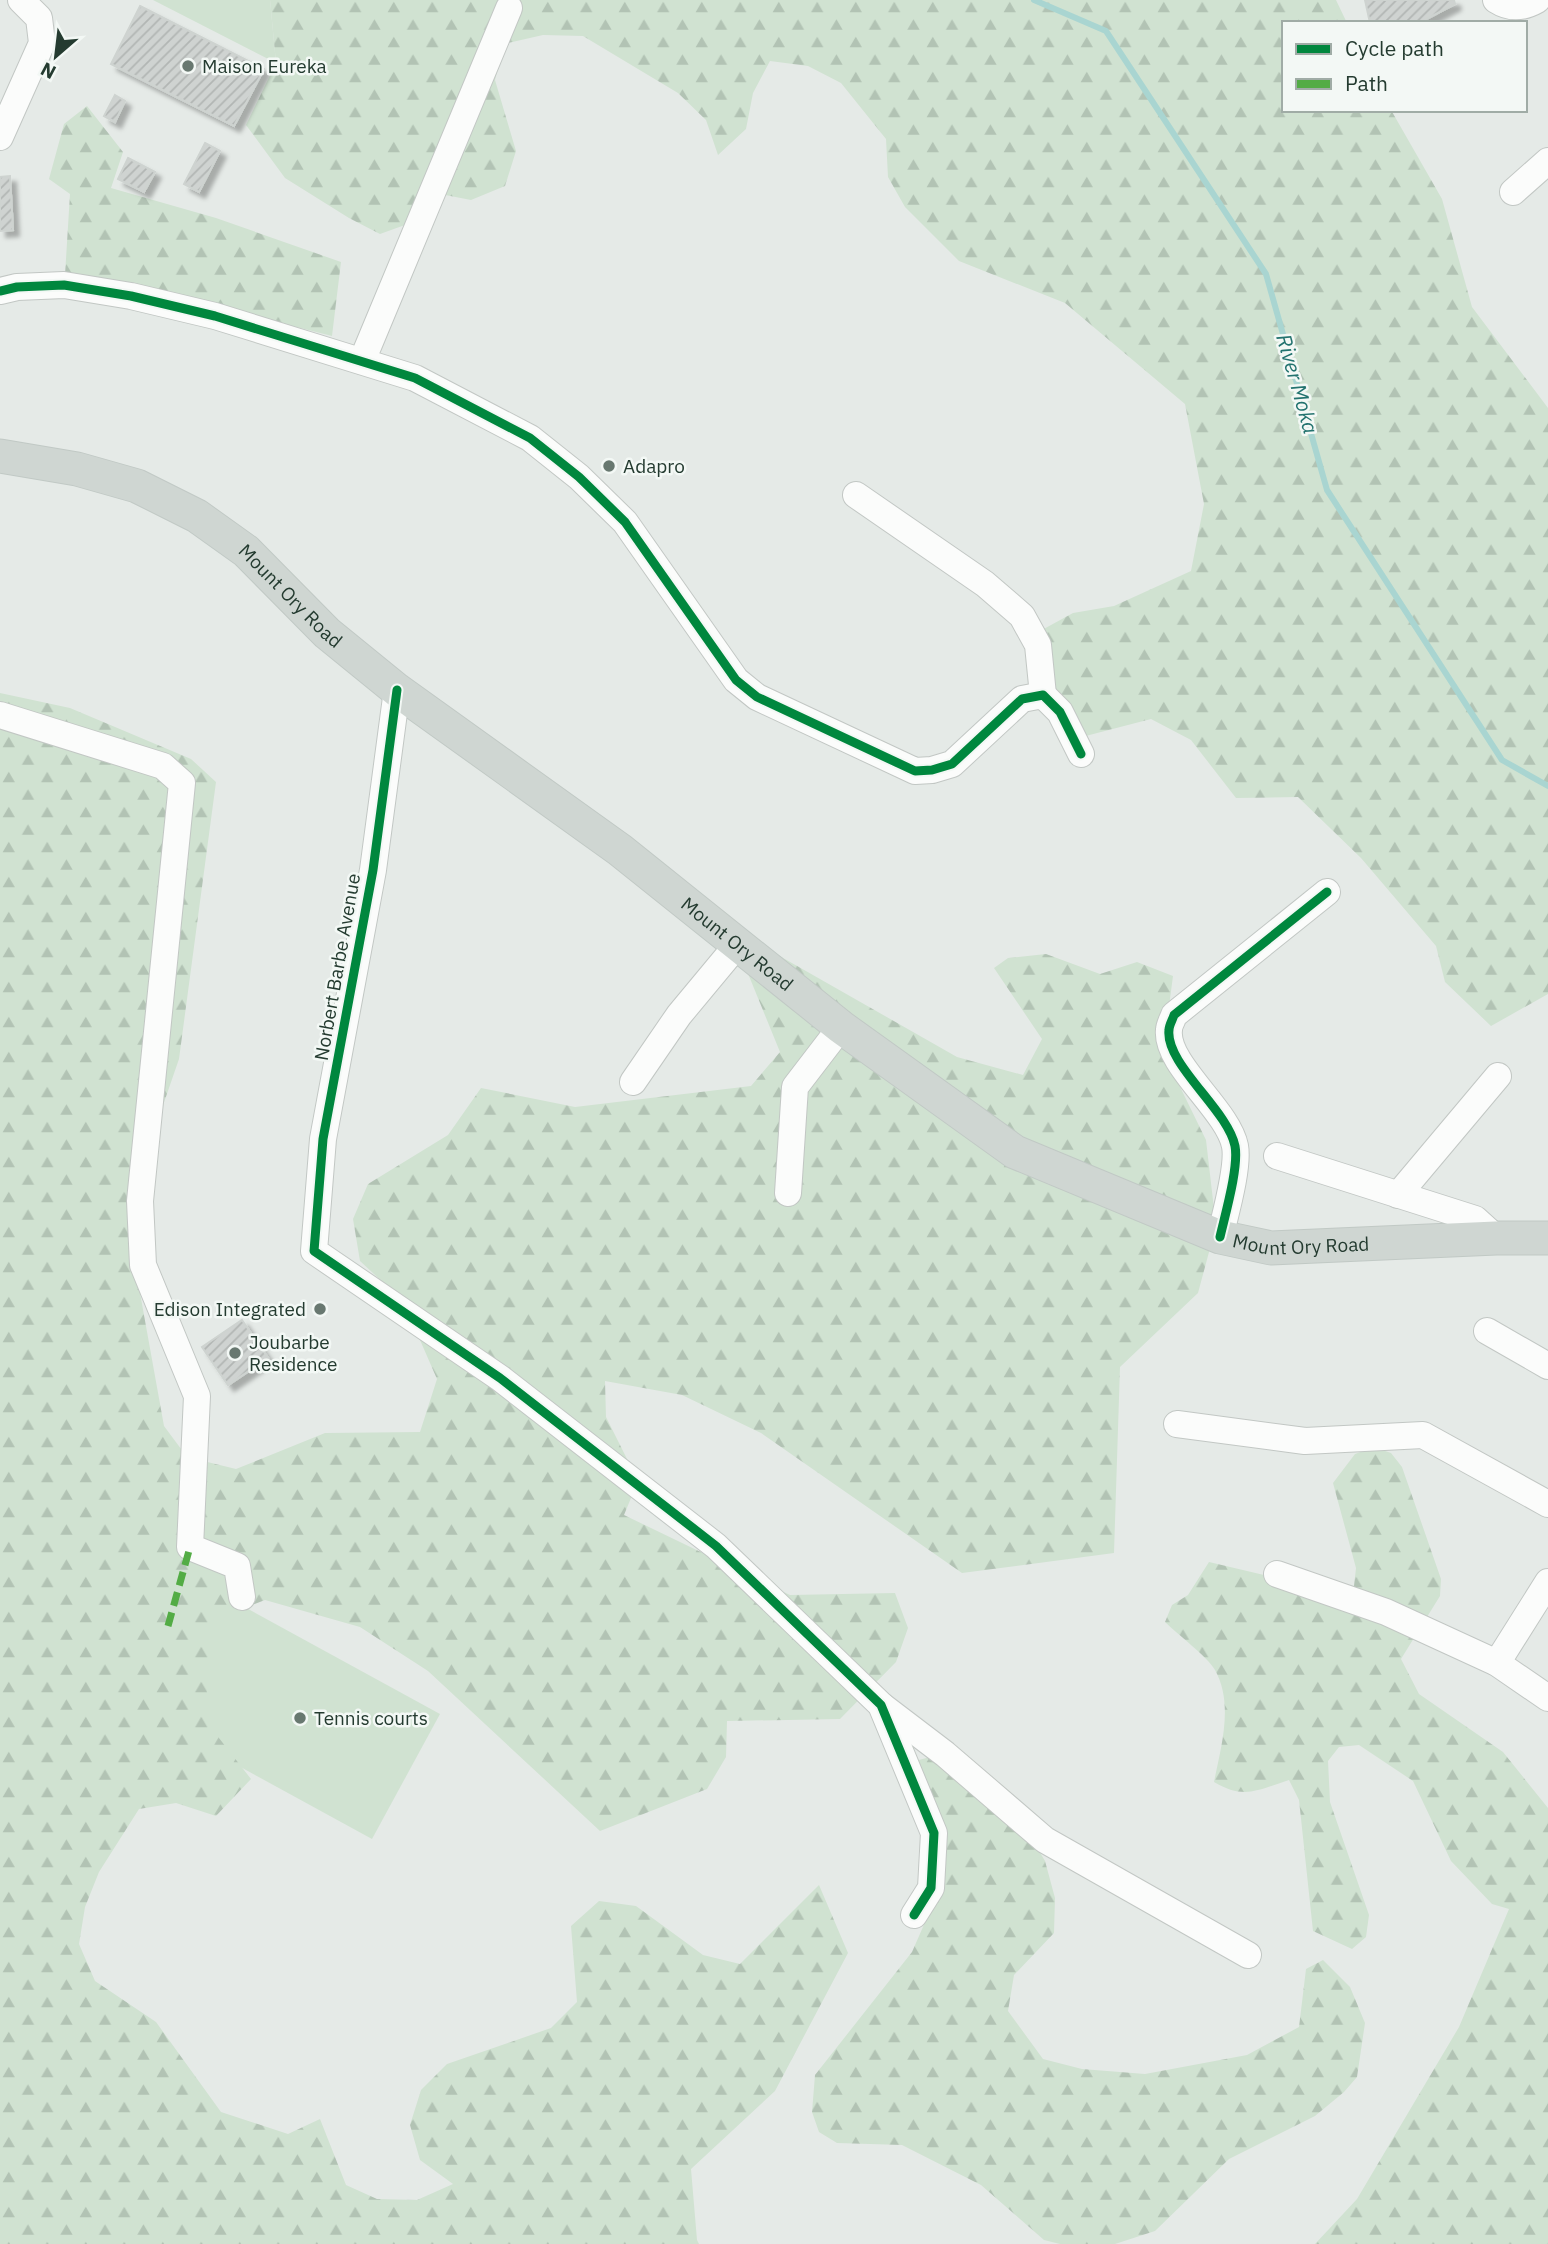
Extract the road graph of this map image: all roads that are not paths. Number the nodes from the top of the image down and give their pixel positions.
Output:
1 (21, 0) edge
2 (1496, 0) edge
3 (1537, 0) edge
4 (509, 8) dead end
5 (1548, 12) edge
6 (0, 137) edge
7 (1548, 161) edge
8 (1513, 192) dead end
9 (0, 291) edge
10 (362, 361) junction
11 (0, 456) edge
12 (856, 495) dead end
13 (397, 690) junction
14 (1043, 695) junction
15 (0, 715) edge
16 (1081, 754) dead end
17 (1327, 892) dead end
18 (738, 944) junction
19 (841, 1027) junction
20 (1498, 1076) dead end
21 (633, 1082) dead end
22 (1277, 1156) dead end
23 (788, 1193) dead end
24 (1398, 1195) junction
25 (1220, 1237) junction
26 (1496, 1238) junction
27 (1548, 1238) edge
28 (1487, 1331) dead end
29 (1548, 1366) edge
30 (1177, 1424) dead end
31 (1548, 1504) edge
32 (1278, 1574) dead end
33 (1548, 1582) edge
34 (242, 1597) dead end
35 (1497, 1663) junction
36 (1548, 1698) edge
37 (880, 1705) junction
38 (914, 1915) dead end
39 (1248, 1955) dead end

1 - 6 street
2 - 3 street
3 - 5 street
4 - 10 street
7 - 8 street
9 - 10 street
10 - 14 street
11 - 13 main road, Mount Ory Road
12 - 14 street
13 - 18 main road, Mount Ory Road
13 - 37 street, Norbert Barbe Avenue
14 - 16 street
15 - 34 street
17 - 25 street
18 - 19 main road, Mount Ory Road
18 - 21 street
19 - 23 street
19 - 25 main road, Mount Ory Road
20 - 24 street
22 - 24 street
24 - 26 street
25 - 26 main road, Mount Ory Road
26 - 27 main road, Mount Ory Road
28 - 29 street
30 - 31 street
32 - 35 street
33 - 35 street
35 - 36 street
37 - 38 street
37 - 39 street

